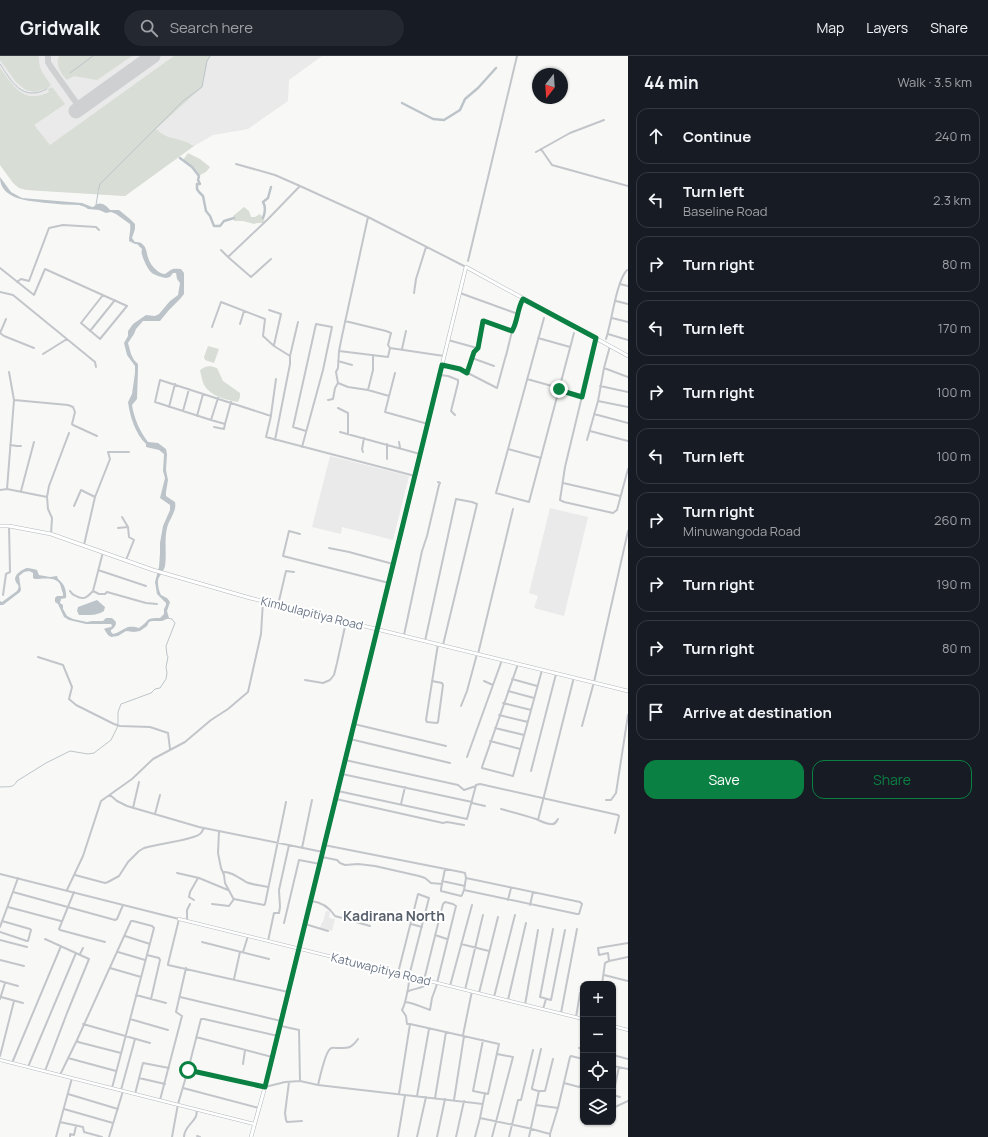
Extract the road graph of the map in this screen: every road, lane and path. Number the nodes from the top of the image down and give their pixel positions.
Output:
1 (517, 56) edge
2 (604, 120) dead end
3 (541, 149) junction
4 (536, 152) dead end
5 (236, 164) dead end
6 (300, 186) junction
7 (628, 186) edge
8 (368, 217) junction
9 (99, 230) dead end
10 (426, 247) junction
11 (221, 250) dead end
12 (228, 257) junction
13 (271, 259) dead end
14 (468, 261) dead end
15 (0, 268) edge
16 (466, 268) junction
17 (627, 270) edge
18 (17, 282) junction
19 (620, 284) junction
20 (628, 286) edge
21 (0, 292) edge
22 (414, 292) dead end
23 (460, 293) junction
24 (103, 295) junction
25 (523, 299) junction
26 (115, 300) junction
27 (616, 301) junction
28 (628, 304) edge
29 (269, 310) dead end
30 (244, 311) junction
31 (518, 314) junction
32 (544, 318) dead end
33 (612, 318) junction
34 (6, 319) dead end
35 (344, 321) junction
36 (298, 322) dead end
37 (628, 322) edge
38 (240, 324) dead end
39 (212, 327) dead end
40 (90, 331) junction
41 (406, 331) dead end
42 (512, 331) junction
43 (0, 333) edge
44 (574, 333) dead end
45 (608, 334) junction
46 (538, 338) junction
47 (596, 338) junction
48 (606, 338) dead end
49 (67, 339) junction
50 (448, 340) junction
51 (628, 340) edge
52 (274, 346) junction
53 (508, 346) junction
54 (611, 346) junction
55 (570, 347) junction
56 (34, 348) dead end
57 (390, 348) junction
58 (478, 348) junction
59 (402, 349) junction
60 (339, 351) junction
61 (43, 354) dead end
62 (373, 355) junction
63 (290, 356) junction
64 (444, 356) junction
65 (506, 356) dead end
66 (628, 356) edge
67 (472, 358) junction
68 (338, 361) junction
69 (352, 365) dead end
70 (442, 365) junction
71 (494, 366) dead end
72 (96, 367) dead end
73 (604, 368) junction
74 (9, 372) dead end
75 (395, 373) dead end
76 (467, 373) junction
77 (440, 375) junction
78 (628, 377) edge
79 (276, 379) dead end
80 (527, 379) junction
81 (338, 383) junction
82 (175, 384) junction
83 (600, 386) junction
84 (189, 389) junction
85 (559, 389) junction
86 (368, 390) junction
87 (628, 392) edge
88 (204, 393) junction
89 (389, 396) junction
90 (582, 397) junction
91 (218, 398) junction
92 (14, 400) junction
93 (328, 400) dead end
94 (598, 401) junction
95 (231, 402) junction
96 (169, 407) junction
97 (628, 407) edge
98 (338, 408) dead end
99 (183, 411) junction
100 (594, 414) junction
101 (455, 415) dead end
102 (198, 416) junction
103 (271, 416) junction
104 (211, 420) junction
105 (628, 423) edge
106 (225, 424) junction
107 (428, 424) junction
108 (214, 427) dead end
109 (306, 431) junction
110 (590, 431) junction
111 (340, 432) dead end
112 (69, 434) dead end
113 (348, 434) junction
114 (97, 436) dead end
115 (364, 438) junction
116 (275, 440) junction
117 (587, 440) dead end
118 (628, 441) edge
119 (34, 442) dead end
120 (399, 442) dead end
121 (387, 444) junction
122 (10, 445) junction
123 (21, 446) dead end
124 (302, 447) junction
125 (400, 448) junction
126 (508, 449) junction
127 (129, 452) dead end
128 (363, 452) dead end
129 (420, 454) junction
130 (541, 458) junction
131 (387, 459) dead end
132 (628, 469) edge
133 (415, 476) junction
134 (438, 482) dead end
135 (563, 483) junction
136 (7, 488) junction
137 (0, 490) edge
138 (21, 491) junction
139 (620, 496) junction
140 (47, 497) junction
141 (95, 497) junction
142 (74, 506) dead end
143 (513, 509) dead end
144 (122, 517) dead end
145 (0, 526) edge
146 (9, 526) junction
147 (128, 527) junction
148 (118, 528) dead end
149 (628, 533) edge
150 (51, 534) junction
151 (300, 534) dead end
152 (84, 546) junction
153 (329, 548) dead end
154 (624, 549) junction
155 (628, 550) edge
156 (103, 552) junction
157 (126, 560) junction
158 (393, 564) junction
159 (98, 570) junction
160 (294, 572) dead end
161 (389, 583) junction
162 (146, 586) dead end
163 (70, 591) dead end
164 (93, 591) junction
165 (3, 595) dead end
166 (263, 601) junction
167 (157, 604) dead end
168 (278, 605) junction
169 (346, 622) junction
170 (377, 629) junction
171 (404, 636) junction
172 (425, 641) junction
173 (438, 644) junction
174 (443, 645) junction
175 (477, 654) junction
176 (38, 657) dead end
177 (502, 660) junction
178 (518, 664) junction
179 (542, 670) junction
180 (556, 673) junction
181 (574, 677) junction
182 (512, 678) junction
183 (305, 680) dead end
184 (432, 681) junction
185 (484, 681) dead end
186 (594, 682) junction
187 (493, 685) junction
188 (537, 686) junction
189 (508, 691) junction
190 (628, 691) edge
191 (534, 698) junction
192 (503, 703) junction
193 (461, 706) dead end
194 (531, 710) junction
195 (499, 715) junction
196 (628, 715) edge
197 (528, 722) junction
198 (354, 724) junction
199 (582, 726) dead end
200 (495, 728) junction
201 (524, 735) junction
202 (350, 740) junction
203 (490, 741) junction
204 (446, 746) dead end
205 (520, 749) junction
206 (170, 750) junction
207 (467, 757) dead end
208 (345, 760) junction
209 (450, 763) dead end
210 (531, 771) dead end
211 (342, 774) junction
212 (139, 782) dead end
213 (476, 786) junction
214 (405, 787) junction
215 (338, 791) junction
216 (110, 795) junction
217 (160, 796) dead end
218 (336, 799) junction
219 (544, 799) junction
220 (312, 800) dead end
221 (606, 800) dead end
222 (286, 802) dead end
223 (472, 802) junction
224 (400, 804) junction
225 (485, 806) dead end
226 (133, 808) junction
227 (500, 809) dead end
228 (155, 814) junction
229 (558, 819) dead end
230 (538, 820) junction
231 (464, 825) dead end
232 (204, 828) junction
233 (219, 831) junction
234 (614, 833) dead end
235 (277, 843) junction
236 (289, 845) junction
237 (324, 845) junction
238 (302, 848) junction
239 (323, 852) junction
240 (322, 856) junction
241 (320, 864) junction
242 (445, 869) junction
243 (223, 872) junction
244 (0, 874) edge
245 (177, 874) dead end
246 (74, 875) junction
247 (18, 878) junction
248 (199, 878) junction
249 (466, 878) junction
250 (442, 883) junction
251 (268, 886) junction
252 (465, 886) junction
253 (511, 888) junction
254 (67, 890) junction
255 (464, 890) junction
256 (229, 891) junction
257 (13, 892) junction
258 (74, 892) junction
259 (533, 892) junction
260 (234, 899) junction
261 (194, 900) dead end
262 (508, 900) junction
263 (311, 901) junction
264 (190, 904) dead end
265 (212, 904) dead end
266 (123, 905) junction
267 (472, 905) dead end
268 (530, 905) junction
269 (8, 907) junction
270 (67, 907) junction
271 (483, 915) dead end
272 (515, 915) dead end
273 (498, 916) dead end
274 (179, 919) junction
275 (2, 921) junction
276 (62, 921) junction
277 (187, 921) junction
278 (284, 923) dead end
279 (526, 923) dead end
280 (305, 924) junction
281 (411, 924) junction
282 (370, 926) dead end
283 (0, 927) edge
284 (422, 927) junction
285 (553, 929) dead end
286 (577, 929) dead end
287 (538, 930) dead end
288 (565, 930) dead end
289 (328, 931) dead end
290 (0, 932) edge
291 (435, 935) junction
292 (125, 936) junction
293 (248, 936) junction
294 (45, 939) dead end
295 (447, 939) junction
296 (0, 940) edge
297 (268, 941) junction
298 (105, 942) dead end
299 (202, 942) dead end
300 (628, 942) edge
301 (150, 944) junction
302 (461, 944) junction
303 (61, 946) junction
304 (27, 948) dead end
305 (83, 948) dead end
306 (476, 948) junction
307 (299, 949) junction
308 (490, 951) junction
309 (118, 952) junction
310 (240, 952) junction
311 (243, 952) junction
312 (76, 953) junction
313 (80, 954) junction
314 (147, 955) junction
315 (628, 958) edge
316 (268, 959) dead end
317 (0, 960) edge
318 (145, 960) junction
319 (609, 961) junction
320 (24, 966) dead end
321 (110, 968) junction
322 (186, 968) junction
323 (398, 974) junction
324 (604, 975) junction
325 (410, 976) junction
326 (141, 977) junction
327 (234, 979) junction
328 (424, 980) junction
329 (0, 981) edge
330 (429, 981) junction
331 (603, 981) edge
332 (628, 981) edge
333 (5, 982) junction
334 (437, 983) junction
335 (18, 986) dead end
336 (450, 986) junction
337 (465, 990) junction
338 (472, 991) junction
339 (288, 992) junction
340 (407, 992) junction
341 (479, 993) junction
342 (580, 993) dead end
343 (136, 995) junction
344 (180, 997) junction
345 (494, 997) junction
346 (0, 998) edge
347 (151, 999) junction
348 (546, 999) junction
349 (14, 1000) junction
350 (508, 1000) junction
351 (405, 1002) junction
352 (23, 1003) dead end
353 (166, 1003) dead end
354 (525, 1004) junction
355 (543, 1009) junction
356 (562, 1013) junction
357 (576, 1017) junction
358 (580, 1018) edge
359 (130, 1019) junction
360 (281, 1021) junction
361 (83, 1024) junction
362 (410, 1024) junction
363 (280, 1026) junction
364 (616, 1027) edge
365 (429, 1028) junction
366 (168, 1030) dead end
367 (628, 1030) edge
368 (446, 1032) junction
369 (125, 1036) junction
370 (278, 1036) junction
371 (463, 1036) junction
372 (196, 1038) junction
373 (358, 1038) dead end
374 (135, 1039) junction
375 (76, 1040) junction
376 (483, 1040) junction
377 (150, 1043) dead end
378 (245, 1050) junction
379 (533, 1050) dead end
380 (541, 1050) dead end
381 (121, 1053) junction
382 (497, 1054) junction
383 (0, 1056) edge
384 (616, 1056) edge
385 (272, 1057) junction
386 (68, 1058) junction
387 (580, 1058) edge
388 (553, 1059) dead end
389 (628, 1059) edge
390 (0, 1060) edge
391 (12, 1063) junction
392 (243, 1064) dead end
393 (616, 1066) edge
394 (28, 1067) junction
395 (619, 1067) junction
396 (169, 1068) junction
397 (628, 1069) edge
398 (188, 1070) junction
399 (45, 1071) junction
400 (116, 1071) junction
401 (60, 1075) junction
402 (72, 1078) junction
403 (139, 1078) junction
404 (300, 1081) junction
405 (289, 1082) junction
406 (564, 1083) junction
407 (165, 1084) junction
408 (318, 1085) junction
409 (265, 1087) junction
410 (580, 1087) edge
411 (112, 1088) junction
412 (183, 1088) junction
413 (122, 1091) junction
414 (538, 1091) junction
415 (485, 1093) junction
416 (68, 1094) junction
417 (135, 1094) junction
418 (399, 1094) junction
419 (405, 1095) junction
420 (417, 1096) junction
421 (426, 1097) junction
422 (620, 1097) dead end
423 (435, 1098) junction
424 (445, 1099) junction
425 (160, 1100) junction
426 (454, 1100) junction
427 (628, 1100) edge
428 (464, 1101) junction
429 (178, 1104) junction
430 (483, 1104) junction
431 (536, 1105) junction
432 (616, 1106) edge
433 (259, 1108) junction
434 (558, 1108) junction
435 (64, 1109) junction
436 (118, 1109) junction
437 (196, 1109) junction
438 (480, 1118) junction
439 (302, 1121) dead end
440 (496, 1121) junction
441 (60, 1122) junction
442 (113, 1123) junction
443 (254, 1124) junction
444 (513, 1124) junction
445 (76, 1126) junction
446 (531, 1130) junction
447 (550, 1136) edge
448 (56, 1137) edge
449 (70, 1137) edge
450 (102, 1137) edge
451 (109, 1137) edge
452 (172, 1137) edge
453 (184, 1137) edge
454 (251, 1137) edge
455 (398, 1137) edge
456 (417, 1137) edge
457 (436, 1137) edge
458 (456, 1137) edge
459 (475, 1137) edge
460 (492, 1137) edge
461 (509, 1137) edge
462 (529, 1137) edge

1 - 14 street
2 - 3 street
3 - 4 street
3 - 7 street
5 - 6 street
6 - 8 street
6 - 12 street
8 - 10 street
8 - 35 street
9 - 18 street
10 - 16 street
10 - 22 street
11 - 12 street
12 - 13 street
15 - 18 street
16 - 23 main road
16 - 25 main road
17 - 19 street
18 - 24 street
19 - 20 street
19 - 27 street
21 - 49 street
23 - 31 street
23 - 50 main road
24 - 26 street
24 - 40 street
25 - 31 street
25 - 47 main road
26 - 40 street
26 - 40 street
27 - 28 street
27 - 33 street
29 - 52 street
30 - 38 street
30 - 39 street
30 - 52 street
31 - 42 street
32 - 46 street
33 - 37 street
33 - 45 street
34 - 43 street
35 - 57 street
35 - 60 street
36 - 63 street
41 - 59 street
42 - 53 street
42 - 58 street
43 - 56 street
44 - 55 street
45 - 48 street
45 - 51 street
46 - 55 street
46 - 80 street
47 - 54 main road
47 - 90 street
49 - 61 street
49 - 72 street
50 - 58 street
50 - 64 main road
52 - 63 street
53 - 65 street
53 - 76 street
54 - 66 main road
54 - 73 street
55 - 85 street
57 - 59 street
57 - 62 street
58 - 67 street
59 - 64 street
60 - 62 street
60 - 68 street
62 - 86 street
63 - 116 street
64 - 70 main road
67 - 71 street
67 - 76 street
68 - 69 street
68 - 81 street
70 - 76 street
70 - 77 main road
73 - 78 street
73 - 83 street
74 - 92 street
75 - 89 street
77 - 101 street
77 - 107 main road
79 - 103 street
80 - 85 street
80 - 126 street
81 - 86 street
81 - 93 street
82 - 84 street
82 - 96 street
82 - 96 street
83 - 87 street
83 - 94 street
84 - 88 street
84 - 99 street
85 - 90 street
85 - 130 street
86 - 89 street
88 - 91 street
88 - 102 street
89 - 107 street
90 - 135 street
91 - 95 street
91 - 104 street
92 - 114 street
92 - 122 street
94 - 97 street
94 - 100 street
95 - 103 street
95 - 106 street
96 - 99 street
98 - 113 street
99 - 102 street
100 - 105 street
100 - 110 street
102 - 104 street
103 - 116 street
104 - 106 street
106 - 108 street
107 - 129 main road
109 - 109 street
109 - 124 street
110 - 117 street
110 - 118 street
111 - 113 street
112 - 140 street
113 - 115 street
115 - 121 street
115 - 128 street
116 - 124 street
119 - 138 street
120 - 125 street
121 - 125 street
121 - 131 street
122 - 123 street
122 - 136 street
124 - 133 street
125 - 129 street
126 - 130 street
126 - 130 street
127 - 141 street
129 - 133 main road
132 - 139 street
133 - 158 main road
134 - 171 street
135 - 139 street
135 - 139 street
136 - 137 street
136 - 138 street
138 - 140 street
140 - 150 street
141 - 142 street
141 - 152 street
143 - 175 street
144 - 147 street
145 - 146 main road, Kimbulapitiya Road
146 - 150 main road, Kimbulapitiya Road
146 - 165 street
147 - 148 street
147 - 157 street
149 - 154 street
150 - 152 main road, Kimbulapitiya Road
151 - 161 street
152 - 156 main road, Kimbulapitiya Road
153 - 158 street
154 - 155 street
154 - 186 street
156 - 157 main road, Kimbulapitiya Road
156 - 159 street
157 - 166 main road, Kimbulapitiya Road
158 - 161 main road
159 - 162 street
159 - 164 street
160 - 168 street
161 - 170 main road
163 - 164 street
164 - 167 street
166 - 168 main road, Kimbulapitiya Road
166 - 206 street
168 - 169 main road, Kimbulapitiya Road
169 - 170 main road, Kimbulapitiya Road
169 - 183 street
170 - 171 main road, Kimbulapitiya Road
170 - 198 main road
171 - 172 main road, Kimbulapitiya Road
172 - 173 main road, Kimbulapitiya Road
172 - 174 street
173 - 174 main road, Kimbulapitiya Road
173 - 184 street
174 - 175 main road, Kimbulapitiya Road
175 - 177 main road, Kimbulapitiya Road
175 - 193 street
176 - 206 street
177 - 178 main road, Kimbulapitiya Road
177 - 187 street
178 - 179 main road, Kimbulapitiya Road
178 - 182 street
179 - 180 main road, Kimbulapitiya Road
179 - 188 street
180 - 181 main road, Kimbulapitiya Road
180 - 210 street
181 - 186 main road, Kimbulapitiya Road
181 - 219 street
182 - 188 street
182 - 189 street
184 - 184 street
185 - 187 street
186 - 190 main road, Kimbulapitiya Road
186 - 199 street
187 - 207 street
188 - 191 street
189 - 191 street
189 - 192 street
191 - 194 street
192 - 194 street
192 - 195 street
194 - 197 street
195 - 197 street
195 - 200 street
196 - 221 street
197 - 201 street
198 - 202 main road
198 - 204 street
200 - 201 street
200 - 203 street
201 - 205 street
202 - 208 main road
202 - 209 street
203 - 205 street
203 - 205 street
206 - 216 street
208 - 211 main road
208 - 213 street
211 - 214 street
211 - 215 main road
212 - 226 street
213 - 219 street
213 - 223 street
214 - 223 street
214 - 224 street
215 - 218 main road
215 - 224 street
216 - 226 street
216 - 246 street
217 - 228 street
218 - 231 street
218 - 237 main road
219 - 230 street
219 - 234 street
220 - 238 street
222 - 235 street
223 - 224 street
223 - 225 street
226 - 228 street
227 - 230 street
228 - 232 street
229 - 230 street
232 - 233 street
232 - 246 street
233 - 235 street
233 - 243 street
235 - 236 street
235 - 251 street
236 - 238 street
236 - 297 street
237 - 239 main road
237 - 242 street
238 - 239 street
239 - 240 main road
240 - 241 main road
240 - 250 street
241 - 263 main road
241 - 278 street
242 - 249 street
242 - 250 street
243 - 251 street
243 - 256 street
244 - 247 street
245 - 248 street
246 - 254 street
247 - 254 street
247 - 257 street
248 - 256 street
248 - 261 street
249 - 252 street
249 - 253 street
250 - 252 street
250 - 255 street
251 - 260 street
252 - 255 street
253 - 259 street
253 - 262 street
254 - 258 street
255 - 262 street
256 - 260 street
257 - 269 street
257 - 270 street
258 - 266 street
258 - 270 street
259 - 268 street
259 - 268 street
260 - 265 street
262 - 268 street
263 - 280 main road
263 - 282 street
264 - 277 street
266 - 270 street
266 - 274 street
267 - 302 street
269 - 275 street
269 - 276 street
270 - 276 street
271 - 306 street
272 - 345 street
273 - 308 street
274 - 277 street, Katuwapitiya Road
274 - 322 street
275 - 283 street
275 - 290 street
276 - 298 street
277 - 293 street, Katuwapitiya Road
279 - 350 street
280 - 289 street
280 - 307 main road
281 - 284 street
281 - 284 street
281 - 323 street
284 - 325 street
285 - 348 street
286 - 356 street
287 - 354 street
288 - 348 street
291 - 295 street
291 - 295 street
291 - 328 street
292 - 301 street
292 - 301 street
292 - 309 street
293 - 297 street, Katuwapitiya Road
293 - 311 street
294 - 303 street
295 - 334 street
296 - 304 street
297 - 307 street, Katuwapitiya Road
299 - 310 street
300 - 319 street
301 - 314 street
302 - 306 street
302 - 336 street
303 - 312 street
303 - 391 street
305 - 313 street
306 - 308 street
306 - 337 street
307 - 323 street, Katuwapitiya Road
307 - 339 main road
308 - 341 street
309 - 318 street
309 - 321 street
310 - 311 street
310 - 327 street
311 - 316 street
312 - 313 street
312 - 394 street
313 - 399 street
314 - 318 street
314 - 347 street
315 - 319 street
317 - 320 street
318 - 326 street
319 - 324 street
321 - 326 street
321 - 361 street
322 - 327 street
322 - 344 street
323 - 325 street, Katuwapitiya Road
324 - 331 street
324 - 332 street
325 - 328 street, Katuwapitiya Road
325 - 340 street
326 - 343 street
327 - 339 street
328 - 330 street, Katuwapitiya Road
329 - 333 street
330 - 334 street, Katuwapitiya Road
330 - 340 street
333 - 335 street
333 - 346 street
334 - 336 street, Katuwapitiya Road
334 - 351 street
336 - 337 street, Katuwapitiya Road
337 - 338 street, Katuwapitiya Road
338 - 341 street, Katuwapitiya Road
338 - 371 street
339 - 360 main road
340 - 351 street
341 - 345 street, Katuwapitiya Road
342 - 357 street
343 - 347 street
343 - 359 street
344 - 360 street
344 - 396 street
345 - 350 street, Katuwapitiya Road
346 - 349 street
347 - 353 street
348 - 355 street
349 - 352 street
349 - 383 street
350 - 354 street, Katuwapitiya Road
351 - 362 street
354 - 355 street, Katuwapitiya Road
355 - 356 street, Katuwapitiya Road
356 - 357 street, Katuwapitiya Road
357 - 358 street, Katuwapitiya Road
359 - 366 street
359 - 369 street
360 - 363 main road
361 - 369 street
361 - 375 street
362 - 365 street
362 - 418 street
363 - 370 main road
363 - 404 street
364 - 367 street
365 - 368 street
365 - 420 street
368 - 371 street
368 - 423 street
369 - 374 street
369 - 381 street
370 - 372 street
370 - 385 main road
371 - 376 street
371 - 426 street
372 - 378 street
372 - 398 street
373 - 408 street
374 - 377 street
374 - 413 street
375 - 381 street
375 - 386 street
376 - 382 street
376 - 415 street
378 - 385 street
378 - 392 street
379 - 444 street
380 - 414 street
381 - 400 street
382 - 415 street
382 - 440 street
384 - 389 street
385 - 409 main road
386 - 400 street
386 - 401 street
387 - 406 street
388 - 414 street
390 - 391 street
391 - 394 street
393 - 395 street
394 - 399 street
395 - 397 street
395 - 422 street
396 - 403 street
396 - 407 street
398 - 409 street
398 - 412 street
399 - 401 street
400 - 411 street
401 - 402 street
402 - 411 street
402 - 416 street
403 - 407 street
403 - 417 street
404 - 405 street
404 - 408 street
405 - 409 street
405 - 439 street
406 - 410 street
406 - 434 street
407 - 425 street
408 - 418 street
409 - 433 main road
411 - 413 street
412 - 429 street
412 - 433 street
413 - 417 street
413 - 436 street
414 - 431 street
415 - 430 street
416 - 435 street
416 - 436 street
417 - 425 street
418 - 419 street
419 - 420 street
419 - 455 street
420 - 421 street
421 - 423 street
421 - 456 street
423 - 424 street
424 - 426 street
424 - 457 street
425 - 429 street
426 - 428 street
427 - 432 street
428 - 430 street
428 - 458 street
429 - 437 street
429 - 452 street
430 - 438 street
431 - 434 street
431 - 446 street
433 - 443 main road
434 - 447 street
435 - 441 street
435 - 442 street
436 - 442 street
437 - 443 street
437 - 453 street
438 - 440 street
438 - 459 street
440 - 444 street
440 - 460 street
441 - 445 street
441 - 448 street
442 - 451 street
443 - 454 main road
444 - 446 street
444 - 461 street
445 - 449 street
445 - 450 street
446 - 447 street
446 - 462 street

